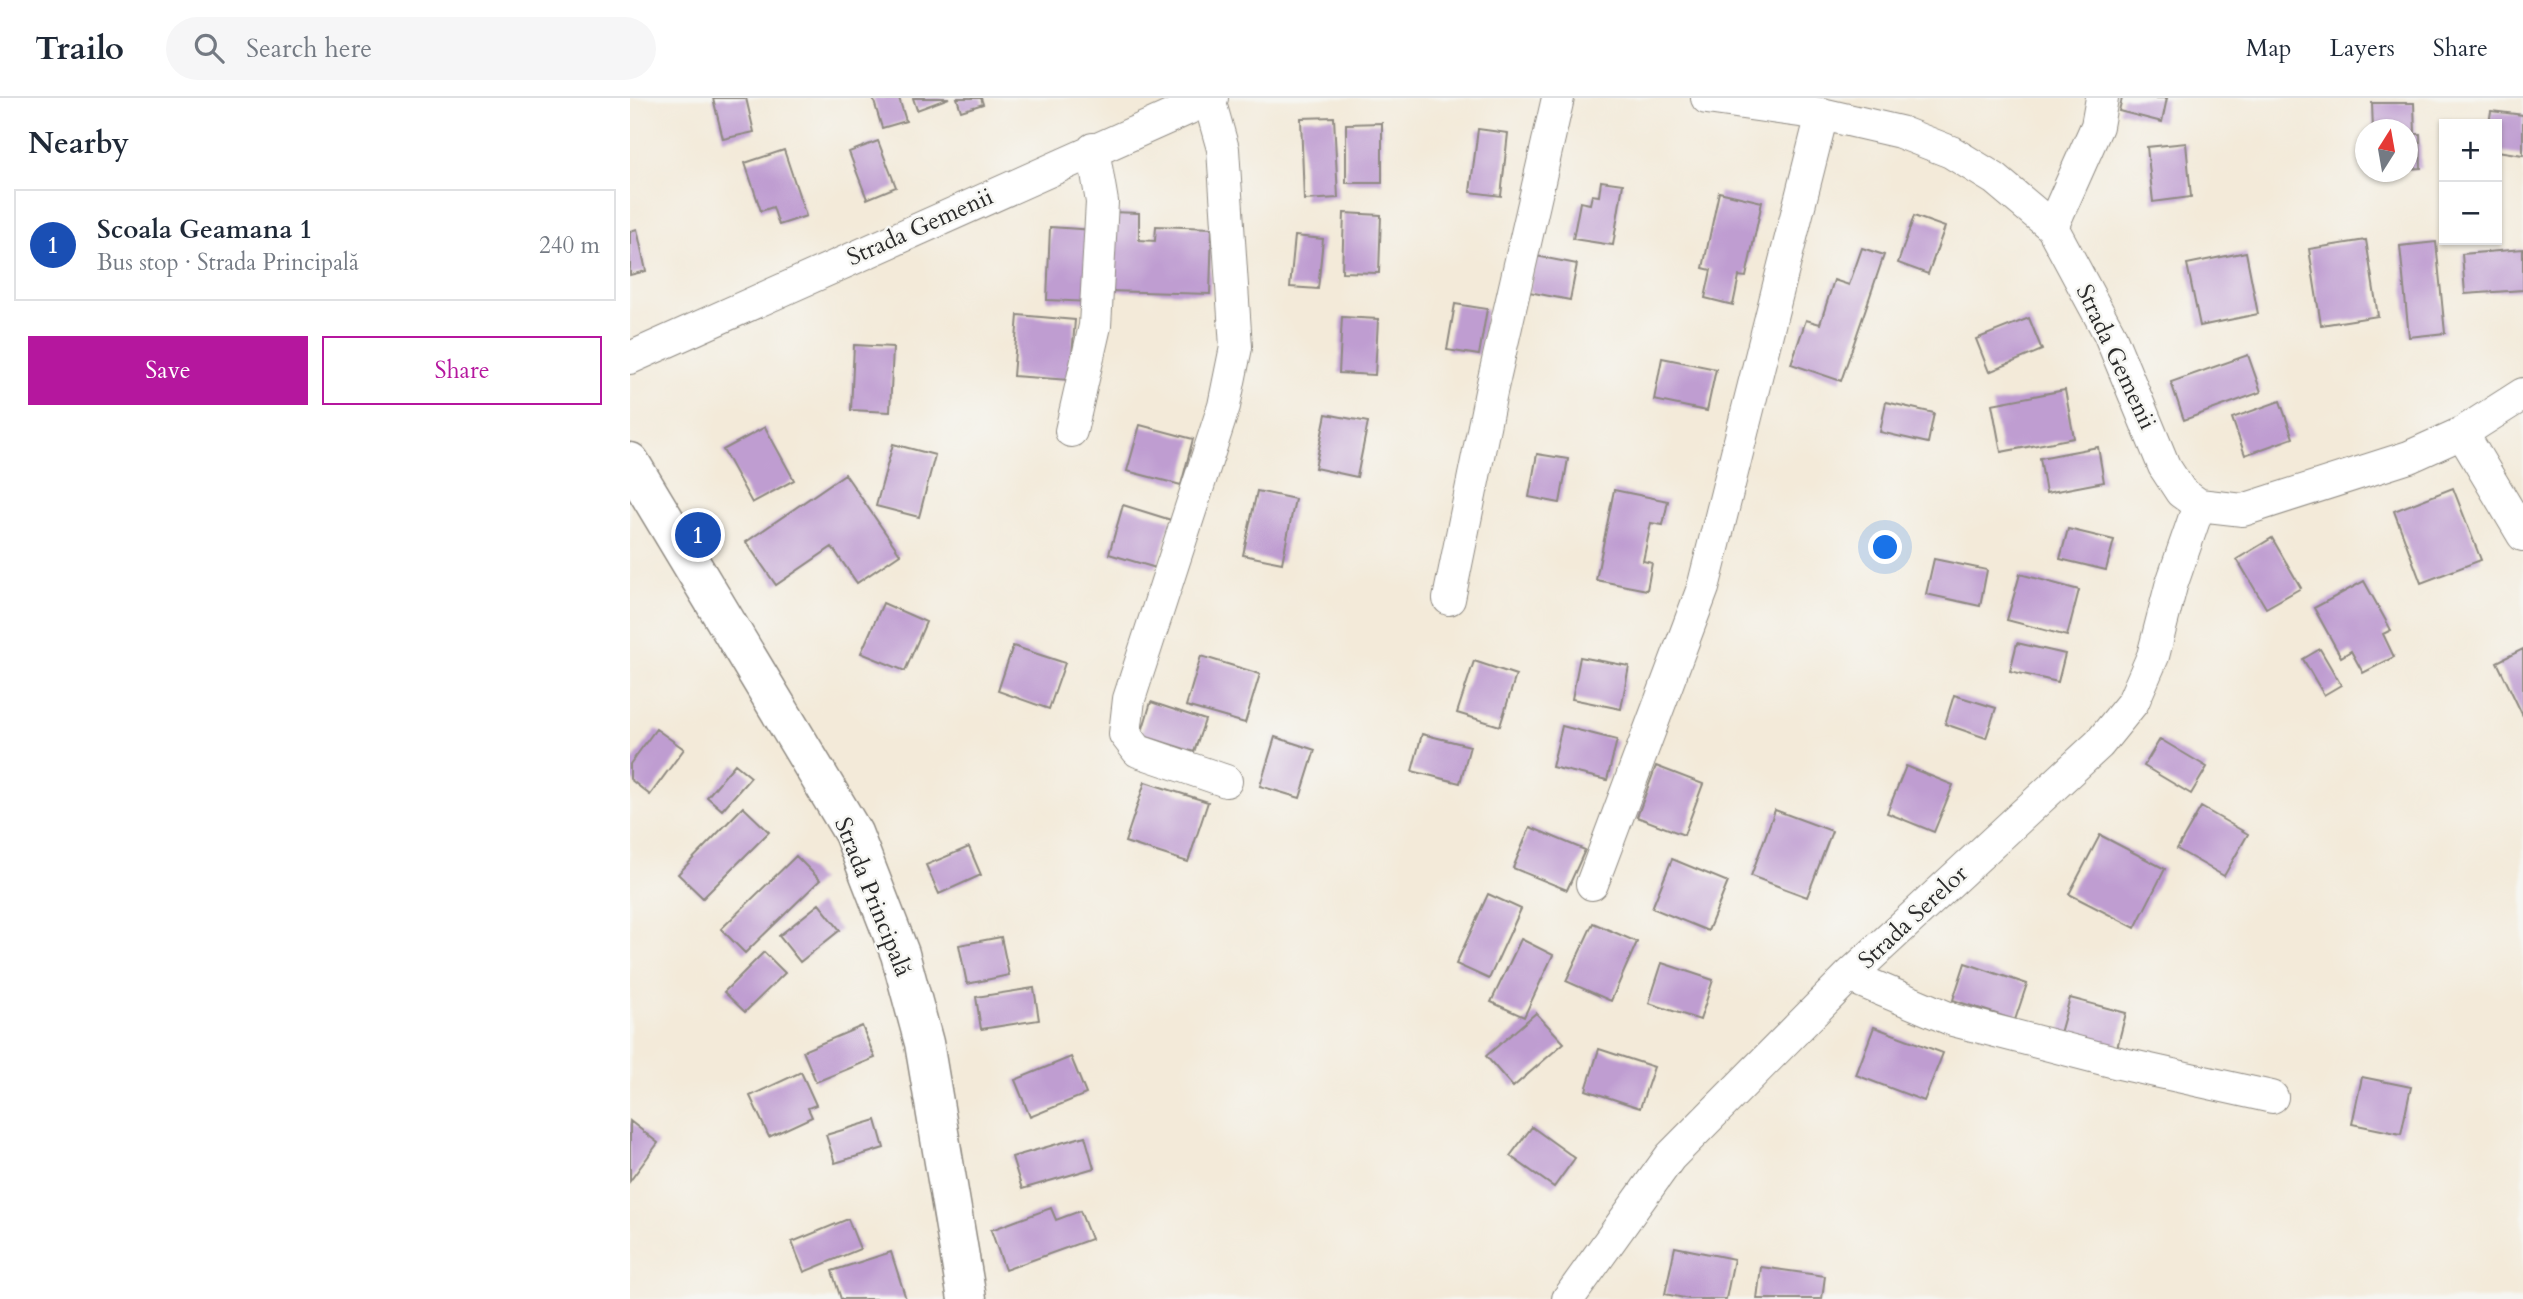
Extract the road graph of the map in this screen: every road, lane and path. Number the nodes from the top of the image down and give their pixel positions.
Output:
1 (1210, 98) edge
2 (1558, 98) edge
3 (1707, 98) edge
4 (2102, 98) edge
5 (1822, 114) junction
6 (1093, 149) junction
7 (2052, 227) junction
8 (630, 358) edge
9 (2523, 394) edge
10 (1071, 431) dead end
11 (2462, 433) junction
12 (630, 462) edge
13 (2199, 505) junction
14 (2523, 535) edge
15 (1449, 598) dead end
16 (1226, 781) dead end
17 (1592, 884) dead end
18 (1849, 976) junction
19 (2272, 1097) dead end
20 (967, 1299) edge
21 (1568, 1299) edge

1 - 6 street, Strada Gemenii
1 - 16 street
2 - 15 street
3 - 5 street, Strada Gemenii
4 - 7 street
5 - 7 street, Strada Gemenii
5 - 17 street
6 - 8 street, Strada Gemenii
6 - 10 street
7 - 13 street, Strada Gemenii
9 - 11 street
11 - 13 street
11 - 14 street
12 - 20 main road, Strada Principală
13 - 18 street, Strada Serelor
18 - 19 street
18 - 21 street, Strada Serelor

